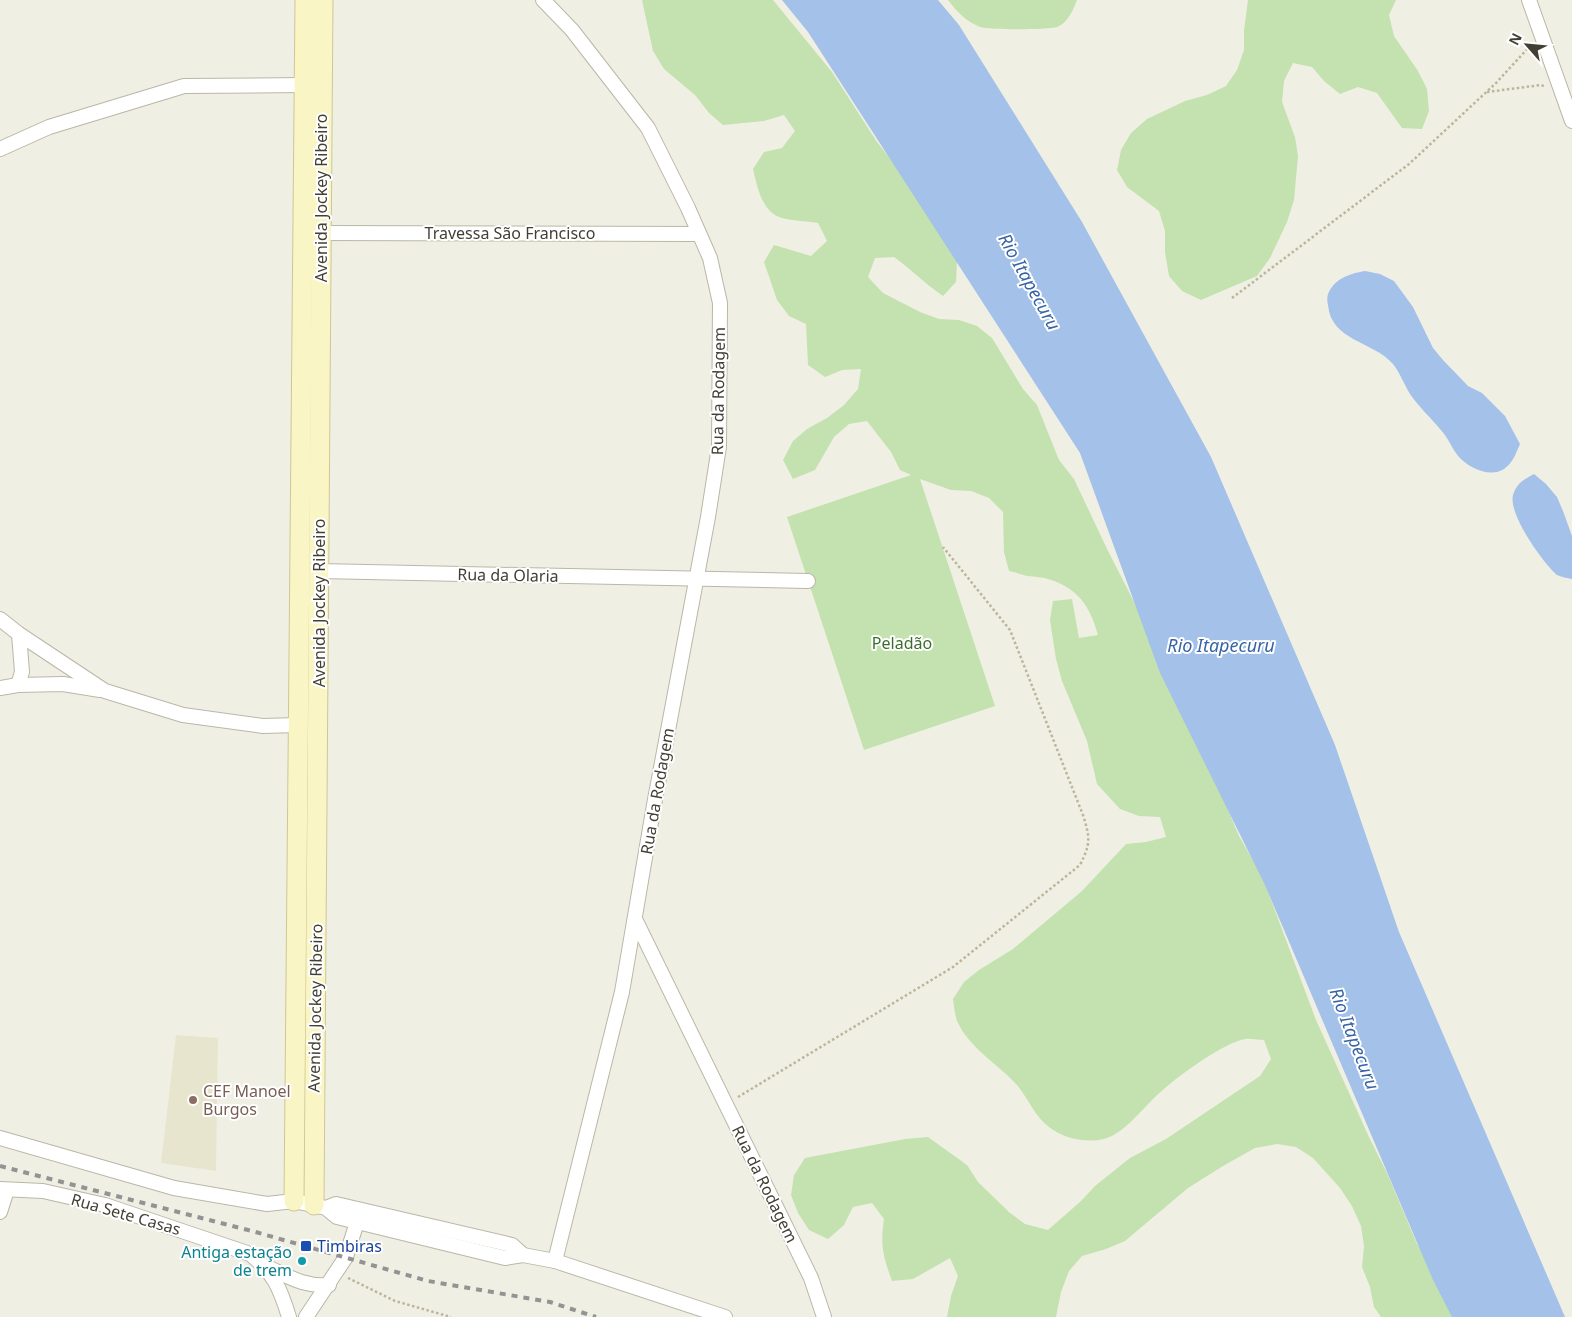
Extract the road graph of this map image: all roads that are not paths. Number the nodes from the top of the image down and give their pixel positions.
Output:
1 (305, 0) edge
2 (323, 0) edge
3 (543, 0) edge
4 (1529, 0) edge
5 (304, 85) junction
6 (1568, 94) edge
7 (1572, 121) edge
8 (0, 149) edge
9 (321, 233) junction
10 (699, 234) junction
11 (320, 571) junction
12 (697, 578) junction
13 (808, 581) dead end
14 (0, 619) edge
15 (19, 634) junction
16 (18, 685) junction
17 (0, 688) edge
18 (105, 691) junction
19 (298, 725) junction
20 (634, 919) junction
21 (0, 1138) edge
22 (4, 1190) edge
23 (294, 1201) junction
24 (320, 1207) junction
25 (0, 1212) edge
26 (357, 1222) junction
27 (523, 1254) junction
28 (555, 1261) junction
29 (265, 1266) junction
30 (328, 1285) junction
31 (289, 1317) edge
32 (306, 1317) edge
33 (725, 1317) edge
34 (824, 1317) edge

1 - 5 street, Avenida Jockey Ribeiro
2 - 9 street, Avenida Jockey Ribeiro
3 - 10 street, Rua da Rodagem
4 - 6 street
5 - 8 street
5 - 19 street, Avenida Jockey Ribeiro
6 - 7 street
9 - 10 street, Travessa São Francisco
9 - 11 street, Avenida Jockey Ribeiro
10 - 12 street, Rua da Rodagem
11 - 12 street, Rua da Olaria
11 - 24 street, Avenida Jockey Ribeiro
12 - 13 street, Rua da Olaria
12 - 20 street, Rua da Rodagem
14 - 15 street
15 - 16 street
15 - 18 street
16 - 17 street
16 - 18 street
18 - 19 street
19 - 23 street, Avenida Jockey Ribeiro
20 - 28 street, Rua da Rodagem
20 - 34 street, Rua da Rodagem
21 - 23 street
22 - 25 street
22 - 29 street, Rua Sete Casas
23 - 24 street
24 - 26 street
24 - 27 street
26 - 27 street
26 - 30 street
27 - 28 street
28 - 33 street
29 - 30 street
29 - 31 street
30 - 32 street

